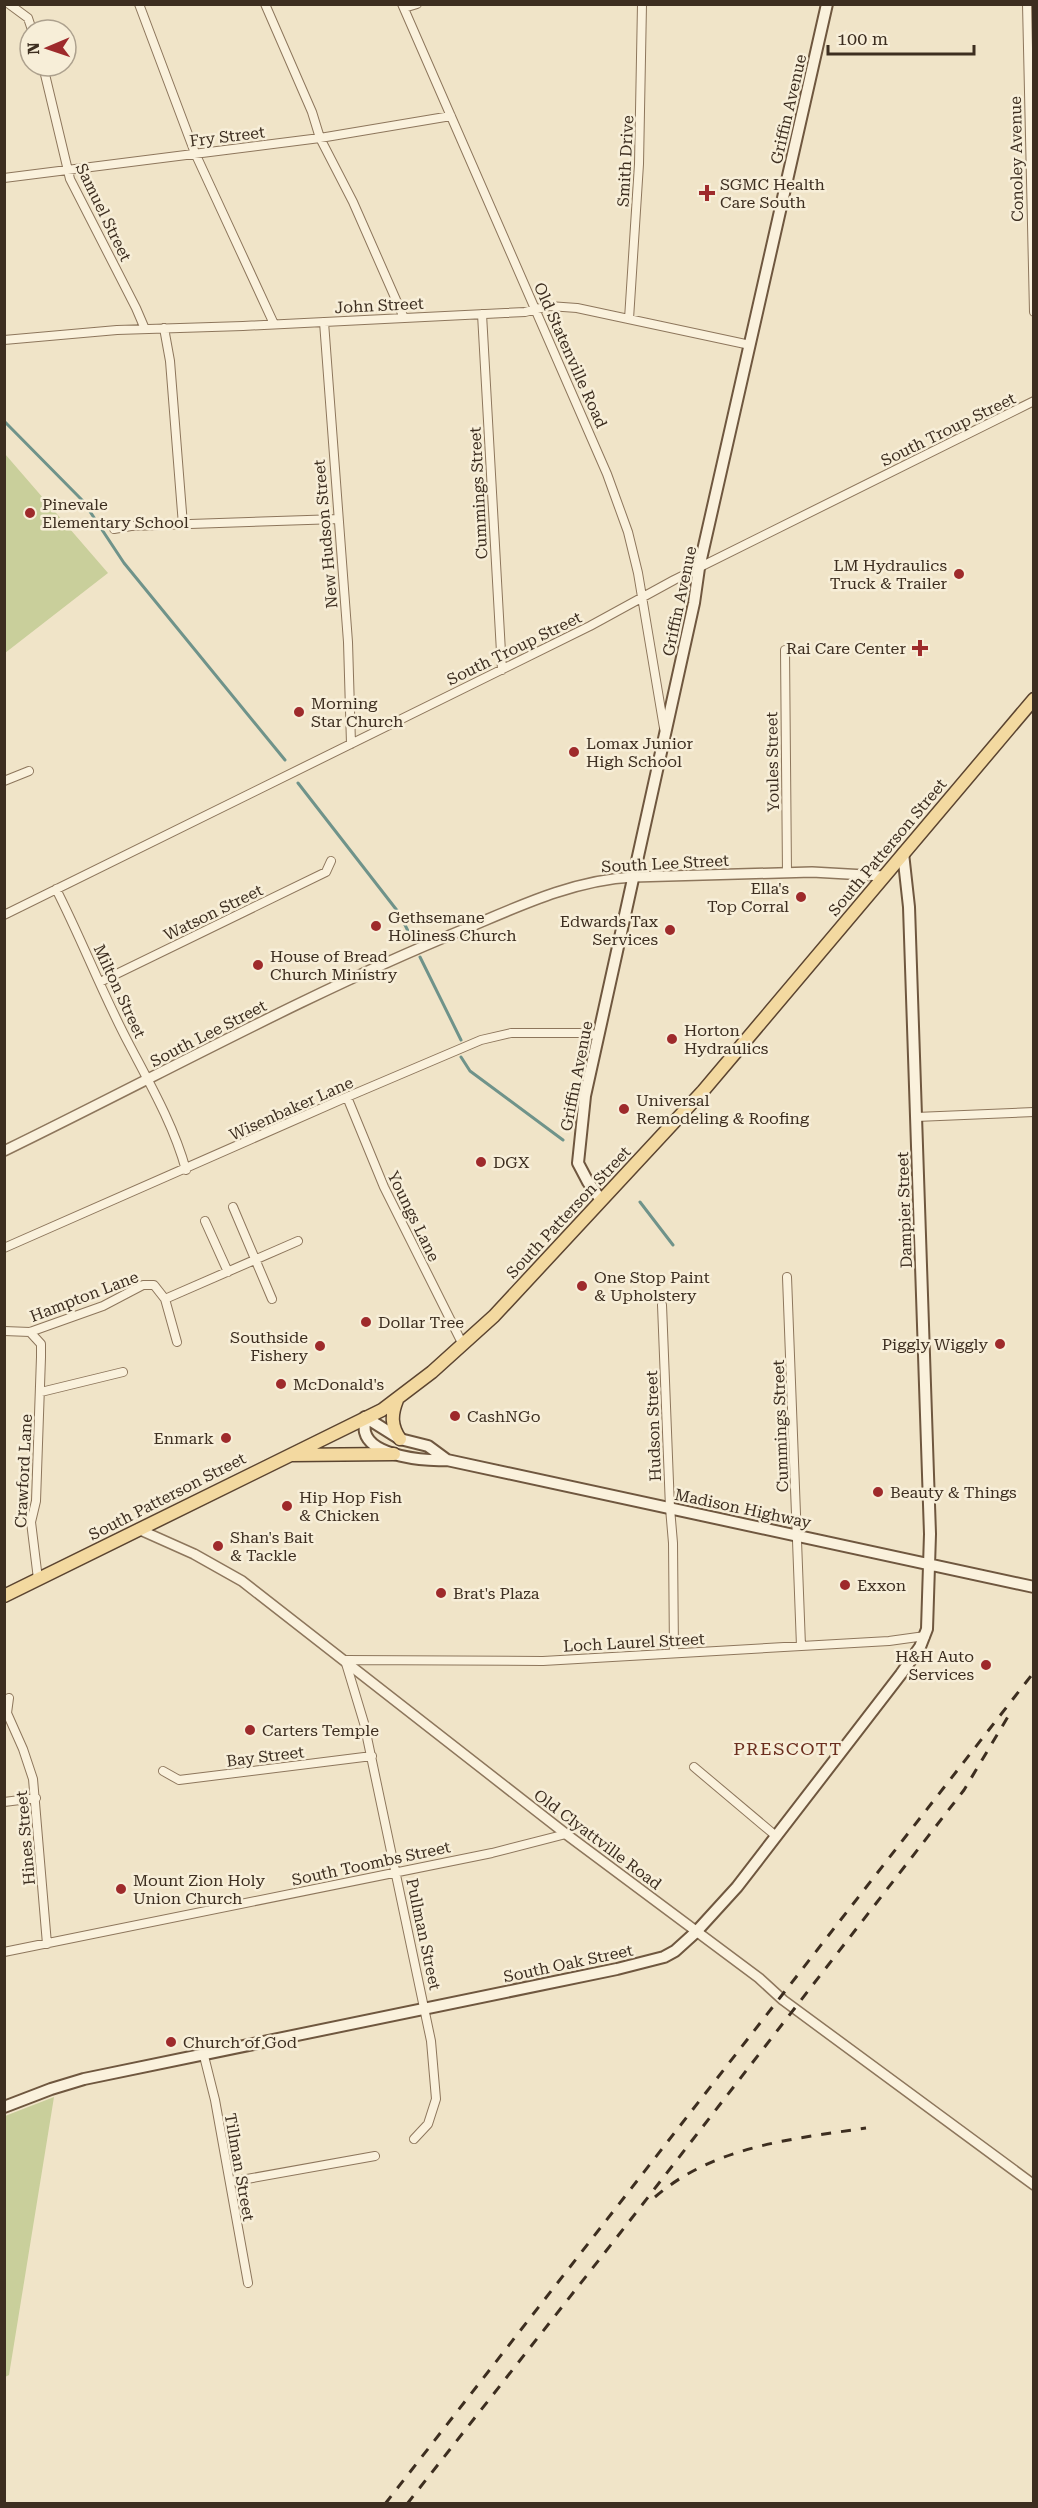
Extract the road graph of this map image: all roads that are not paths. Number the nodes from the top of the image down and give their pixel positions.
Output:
1 (9, 4) edge
2 (139, 4) edge
3 (265, 4) edge
4 (417, 4) edge
5 (642, 4) edge
6 (827, 4) edge
7 (1027, 4) edge
8 (403, 6) edge
9 (28, 18) edge
10 (46, 78) edge
11 (451, 116) junction
12 (320, 138) junction
13 (195, 153) junction
14 (67, 171) junction
15 (4, 178) edge
16 (536, 310) junction
17 (1034, 312) edge
18 (482, 314) junction
19 (404, 318) junction
20 (629, 319) junction
21 (324, 322) junction
22 (274, 324) junction
23 (164, 328) junction
24 (145, 329) junction
25 (4, 340) edge
26 (750, 345) junction
27 (1034, 401) edge
28 (338, 519) junction
29 (183, 525) junction
30 (114, 529) dead end
31 (699, 568) junction
32 (641, 598) junction
33 (785, 650) dead end
34 (502, 670) junction
35 (1034, 699) edge
36 (665, 732) junction
37 (351, 744) junction
38 (29, 771) dead end
39 (4, 781) edge
40 (903, 853) junction
41 (331, 861) dead end
42 (787, 873) junction
43 (883, 876) junction
44 (633, 877) junction
45 (56, 889) junction
46 (4, 915) edge
47 (100, 982) junction
48 (598, 1035) junction
49 (149, 1080) junction
50 (347, 1097) junction
51 (1034, 1112) edge
52 (916, 1118) junction
53 (4, 1151) edge
54 (186, 1170) junction
55 (601, 1200) junction
56 (233, 1207) dead end
57 (205, 1221) dead end
58 (298, 1241) dead end
59 (4, 1248) edge
60 (257, 1260) junction
61 (228, 1272) junction
62 (787, 1277) dead end
63 (165, 1299) junction
64 (272, 1299) dead end
65 (662, 1305) dead end
66 (4, 1331) edge
67 (30, 1332) junction
68 (177, 1342) dead end
69 (463, 1345) junction
70 (123, 1372) dead end
71 (41, 1392) junction
72 (397, 1400) junction
73 (365, 1418) junction
74 (400, 1439) junction
75 (394, 1454) junction
76 (287, 1455) junction
77 (447, 1460) junction
78 (670, 1508) junction
79 (138, 1529) junction
80 (798, 1534) junction
81 (928, 1566) junction
82 (38, 1579) junction
83 (1034, 1587) edge
84 (4, 1596) edge
85 (925, 1636) junction
86 (801, 1646) junction
87 (674, 1653) junction
88 (345, 1660) junction
89 (9, 1698) dead end
90 (372, 1756) junction
91 (694, 1767) dead end
92 (164, 1772) dead end
93 (36, 1798) junction
94 (4, 1802) edge
95 (566, 1834) junction
96 (776, 1836) junction
97 (397, 1871) junction
98 (696, 1932) junction
99 (47, 1944) junction
100 (4, 1952) edge
101 (426, 2008) junction
102 (204, 2056) junction
103 (4, 2107) edge
104 (414, 2139) dead end
105 (375, 2156) dead end
106 (230, 2182) junction
107 (1034, 2185) edge
108 (248, 2283) dead end

1 - 9 street
2 - 13 street
3 - 12 street
4 - 8 street
5 - 20 street, Smith Drive
6 - 26 main road, Griffin Avenue
7 - 17 street, Conoley Avenue
8 - 11 street, Old Statenville Road
10 - 14 street, Samuel Street
11 - 12 street, Fry Street
11 - 16 street, Old Statenville Road
12 - 13 street, Fry Street
12 - 19 street
13 - 14 street, Fry Street
13 - 22 street
14 - 15 street, Fry Street
14 - 24 street, Samuel Street
16 - 18 street, John Street
16 - 20 street, John Street
16 - 32 street, Old Statenville Road
18 - 19 street, John Street
18 - 34 street, Cummings Street
19 - 21 street, John Street
20 - 26 street, John Street
21 - 22 street, John Street
21 - 28 street, New Hudson Street
22 - 23 street, John Street
23 - 24 street, John Street
23 - 29 street
24 - 25 street, John Street
26 - 31 main road, Griffin Avenue
27 - 31 street, South Troup Street
28 - 29 street
28 - 37 street, New Hudson Street
29 - 30 street
31 - 32 street, South Troup Street
31 - 36 main road, Griffin Avenue
32 - 34 street, South Troup Street
32 - 36 street, Old Statenville Road
33 - 42 street, Youles Street
34 - 37 street, South Troup Street
35 - 40 main road, South Patterson Street
36 - 44 main road, Griffin Avenue
37 - 45 street, South Troup Street
38 - 39 street
40 - 43 main road, South Patterson Street
40 - 52 main road, Dampier Street
41 - 47 street, Watson Street
42 - 43 street, South Lee Street
42 - 44 street, South Lee Street
43 - 55 main road, South Patterson Street
44 - 48 main road, Griffin Avenue
44 - 49 street, South Lee Street
45 - 46 street, South Troup Street
45 - 47 street, Milton Street
47 - 49 street, Milton Street
48 - 50 street, Wisenbaker Lane
48 - 55 main road, Griffin Avenue
49 - 53 street, South Lee Street
49 - 54 street, Milton Street
50 - 54 street, Wisenbaker Lane
50 - 69 street, Youngs Lane
51 - 52 street
52 - 81 main road, Dampier Street
54 - 59 street, Wisenbaker Lane
55 - 69 main road, South Patterson Street
56 - 60 street
57 - 61 street
58 - 60 street
60 - 61 street
60 - 64 street
61 - 63 street
62 - 80 street, Cummings Street
63 - 67 street, Hampton Lane
63 - 68 street
65 - 78 street, Hudson Street
66 - 67 street, Hampton Lane
67 - 71 street, Crawford Lane
69 - 72 main road, South Patterson Street
70 - 71 street
71 - 82 street, Crawford Lane
72 - 73 main road, South Patterson Street
72 - 74 main road
73 - 74 main road, Madison Highway
73 - 75 main road, Madison Highway
73 - 76 main road, South Patterson Street
74 - 77 main road, Madison Highway
75 - 76 main road
75 - 77 main road, Madison Highway
76 - 79 main road, South Patterson Street
77 - 78 main road, Madison Highway
78 - 80 main road, Madison Highway
78 - 87 street, Hudson Street
79 - 82 main road, South Patterson Street
79 - 88 street, Old Clyattville Road
80 - 81 main road, Madison Highway
80 - 86 street, Cummings Street
81 - 83 main road, Madison Highway
81 - 85 main road, South Oak Street
82 - 84 main road, South Patterson Street
85 - 86 street, Loch Laurel Street
85 - 96 main road, South Oak Street
86 - 87 street, Loch Laurel Street
87 - 88 street, Loch Laurel Street
88 - 90 street, Pullman Street
88 - 95 street, Old Clyattville Road
89 - 93 street, Hines Street
90 - 92 street, Bay Street
90 - 97 street, Pullman Street
91 - 96 street
93 - 94 street
93 - 99 street, Hines Street
95 - 97 street, South Toombs Street
95 - 98 street, Old Clyattville Road
96 - 98 main road, South Oak Street
97 - 99 street, South Toombs Street
97 - 101 street, Pullman Street
98 - 101 main road, South Oak Street
98 - 107 street, Old Clyattville Road
99 - 100 street, South Toombs Street
101 - 102 main road, South Oak Street
101 - 104 street, Pullman Street
102 - 103 main road, South Oak Street
102 - 106 street, Tillman Street
105 - 106 street
106 - 108 street, Tillman Street

